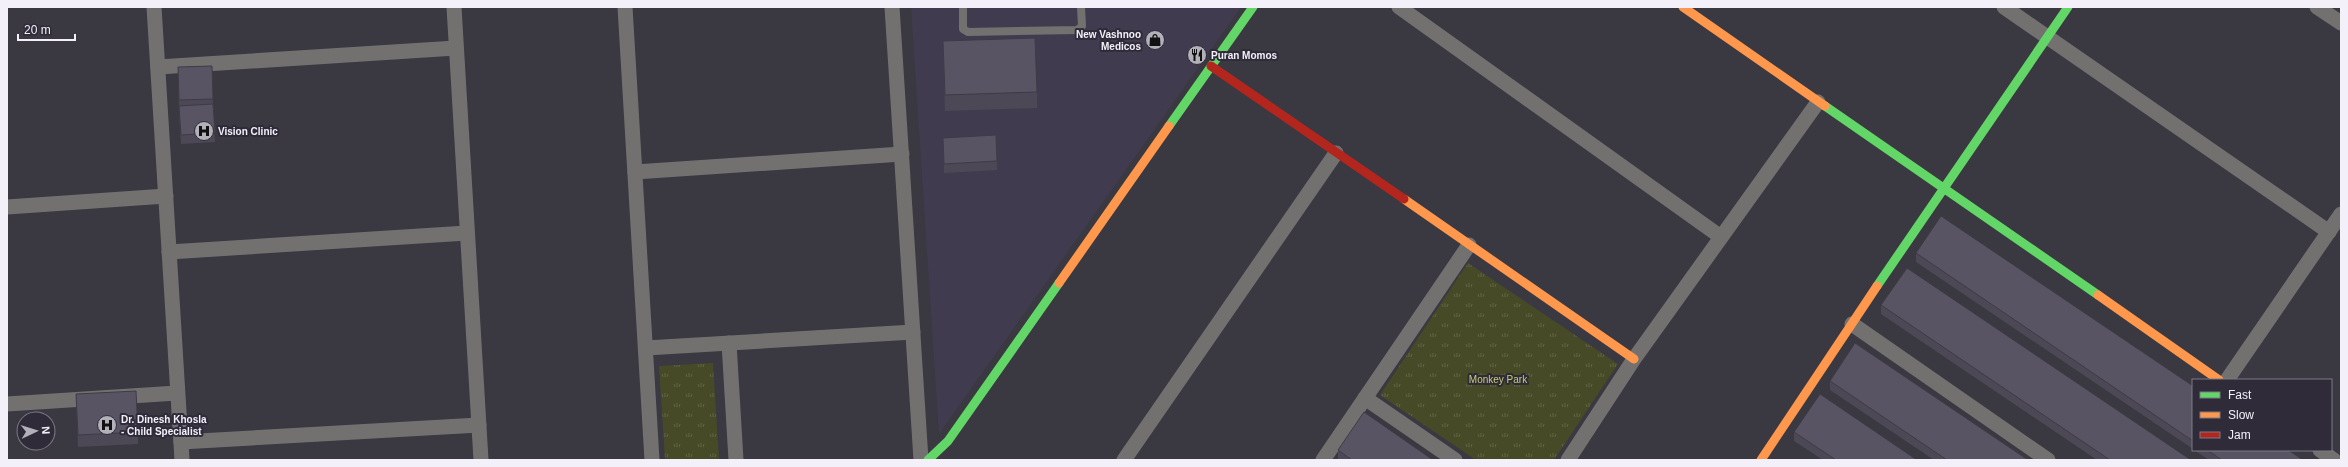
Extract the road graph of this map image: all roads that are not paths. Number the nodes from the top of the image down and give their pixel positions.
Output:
1 (154, 7) edge
2 (454, 7) edge
3 (625, 7) edge
4 (892, 7) edge
5 (963, 7) edge
6 (1081, 7) edge
7 (1253, 7) edge
8 (1399, 7) edge
9 (1683, 7) edge
10 (2004, 7) edge
11 (2068, 7) edge
12 (2317, 7) edge
13 (2341, 23) edge
14 (2047, 37) junction
15 (456, 48) junction
16 (1211, 66) junction
17 (158, 67) junction
18 (1818, 102) junction
19 (1336, 153) junction
20 (902, 154) junction
21 (635, 172) junction
22 (1942, 188) junction
23 (166, 196) junction
24 (7, 207) edge
25 (2341, 214) edge
26 (2328, 232) junction
27 (467, 233) junction
28 (1721, 238) junction
29 (1470, 245) junction
30 (169, 252) junction
31 (1852, 324) junction
32 (913, 332) junction
33 (729, 343) junction
34 (646, 348) junction
35 (1634, 359) junction
36 (2218, 379) edge
37 (2228, 379) edge
38 (177, 393) junction
39 (1365, 398) junction
40 (7, 404) edge
41 (479, 424) junction
42 (180, 442) junction
43 (2321, 451) edge
44 (1766, 458) edge
45 (182, 460) edge
46 (481, 460) edge
47 (652, 460) edge
48 (736, 460) edge
49 (921, 460) edge
50 (928, 460) edge
51 (1124, 460) edge
52 (1322, 460) edge
53 (1455, 460) edge
54 (1568, 460) edge
55 (2048, 460) edge
56 (2334, 460) edge

1 - 17 street
2 - 15 street
3 - 21 street
4 - 20 street
5 - 6 lane
7 - 16 street
8 - 28 street
9 - 18 street
10 - 14 street
11 - 14 street
12 - 13 street
14 - 22 street
14 - 26 street
15 - 17 street
15 - 27 street
16 - 19 street
16 - 50 street
17 - 23 street
18 - 22 street
18 - 28 street
19 - 29 street
19 - 51 street
20 - 21 street
20 - 32 street
21 - 34 street
22 - 31 street
22 - 36 street
23 - 24 street
23 - 30 street
25 - 26 street
26 - 37 street
27 - 30 street
27 - 41 street
28 - 35 street
29 - 35 street
29 - 39 street
30 - 38 street
31 - 44 street
31 - 55 street
32 - 33 street
32 - 49 street
33 - 34 street
33 - 48 street
34 - 47 street
35 - 54 street
38 - 40 street
38 - 42 street
39 - 52 street
39 - 53 street
41 - 42 street
41 - 46 street
42 - 45 street
43 - 56 street

